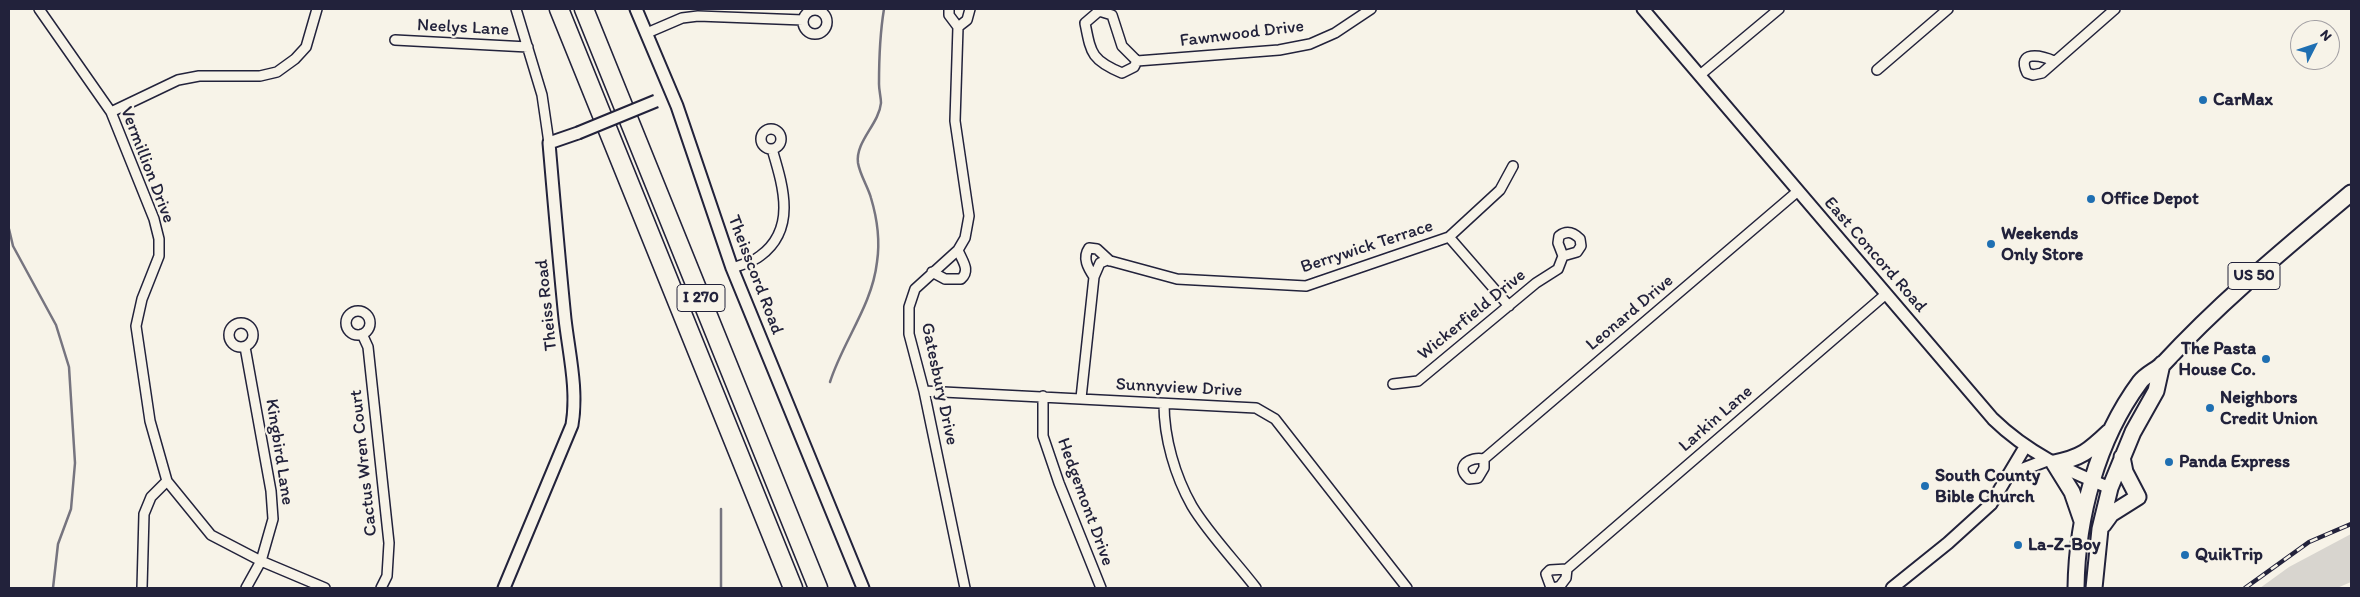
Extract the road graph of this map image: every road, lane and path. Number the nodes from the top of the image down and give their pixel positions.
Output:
1 (317, 9) edge
2 (516, 9) edge
3 (559, 9) edge
4 (584, 9) edge
5 (636, 9) edge
6 (949, 9) edge
7 (970, 9) edge
8 (1371, 9) edge
9 (1643, 9) edge
10 (1779, 9) edge
11 (1948, 9) edge
12 (2115, 9) edge
13 (41, 10) edge
14 (803, 20) dead end
15 (958, 26) junction
16 (647, 33) junction
17 (395, 40) dead end
18 (528, 48) junction
19 (1137, 61) junction
20 (2054, 61) dead end
21 (1878, 70) dead end
22 (1700, 75) junction
23 (672, 94) junction
24 (111, 112) junction
25 (549, 143) junction
26 (772, 149) dead end
27 (1512, 166) dead end
28 (1798, 191) junction
29 (2351, 193) edge
30 (1449, 237) junction
31 (958, 250) junction
32 (1563, 256) dead end
33 (1110, 261) junction
34 (732, 268) junction
35 (932, 272) junction
36 (1094, 277) junction
37 (1886, 294) junction
38 (1509, 306) junction
39 (362, 334) dead end
40 (244, 347) dead end
41 (2162, 364) junction
42 (1393, 384) dead end
43 (924, 391) junction
44 (1043, 396) junction
45 (1081, 398) junction
46 (1164, 404) junction
47 (2113, 428) junction
48 (2025, 447) junction
49 (2122, 456) junction
50 (1484, 459) dead end
51 (2050, 462) junction
52 (2008, 475) junction
53 (167, 480) junction
54 (2092, 480) junction
55 (2110, 488) junction
56 (2082, 521) junction
57 (2100, 529) junction
58 (261, 561) junction
59 (1567, 569) dead end
60 (142, 588) edge
61 (246, 588) edge
62 (324, 588) edge
63 (381, 588) edge
64 (504, 588) edge
65 (793, 588) edge
66 (818, 588) edge
67 (863, 588) edge
68 (965, 588) edge
69 (1101, 588) edge
70 (1256, 588) edge
71 (1407, 588) edge
72 (1892, 588) edge
73 (2076, 588) edge
74 (2094, 588) edge

1 - 24 street
2 - 18 street, Theiss Road
3 - 65 highway, I 270
4 - 66 highway, I 270
5 - 16 street
6 - 15 street, Gatesbury Drive
7 - 15 street
8 - 19 street, Fawnwood Drive
9 - 22 street, East Concord Road
10 - 22 street
11 - 21 street
12 - 20 street
13 - 24 street, Vermillion Drive
14 - 16 street
15 - 31 street, Gatesbury Drive
16 - 23 street
17 - 18 street, Neelys Lane
18 - 25 street, Theiss Road
19 - 19 street, Fawnwood Drive
22 - 28 street, East Concord Road
23 - 25 street, bridge
23 - 34 street, Theisscord Road
24 - 53 street, Vermillion Drive
25 - 64 street, Theiss Road
26 - 34 street
27 - 30 street, Berrywick Terrace
28 - 37 street, East Concord Road
28 - 50 street, Leonard Drive
29 - 41 main road, US 50
30 - 33 street, Berrywick Terrace
30 - 38 street
31 - 35 street, Gatesbury Drive
31 - 35 street
32 - 38 street, Wickerfield Drive
33 - 36 street
33 - 36 street, Berrywick Terrace
34 - 67 street, Theisscord Road
35 - 43 street, Gatesbury Drive
36 - 45 street, Berrywick Terrace
37 - 48 street, East Concord Road
37 - 59 street, Larkin Lane
38 - 42 street, Wickerfield Drive
39 - 63 street, Cactus Wren Court
40 - 58 street, Kingbird Lane
41 - 47 main road, US 50
41 - 49 main road, US 50
43 - 44 street, Sunnyview Drive
43 - 68 street, Gatesbury Drive
44 - 45 street, Sunnyview Drive
44 - 69 street, Hedgemont Drive
45 - 46 street, Sunnyview Drive
46 - 70 street
46 - 71 street, Sunnyview Drive
47 - 51 main road
47 - 54 main road, US 50
48 - 51 street, East Concord Road
48 - 52 street
49 - 55 main road, US 50
49 - 57 main road
51 - 52 street
51 - 54 street, East Concord Road
51 - 56 main road
52 - 72 street
53 - 58 street, Vermillion Drive
53 - 60 street
54 - 55 street, East Concord Road
54 - 56 main road, US 50
55 - 57 main road, US 50
56 - 73 main road, US 50
57 - 74 main road, US 50
58 - 61 street, Kingbird Lane
58 - 62 street, Vermillion Drive

